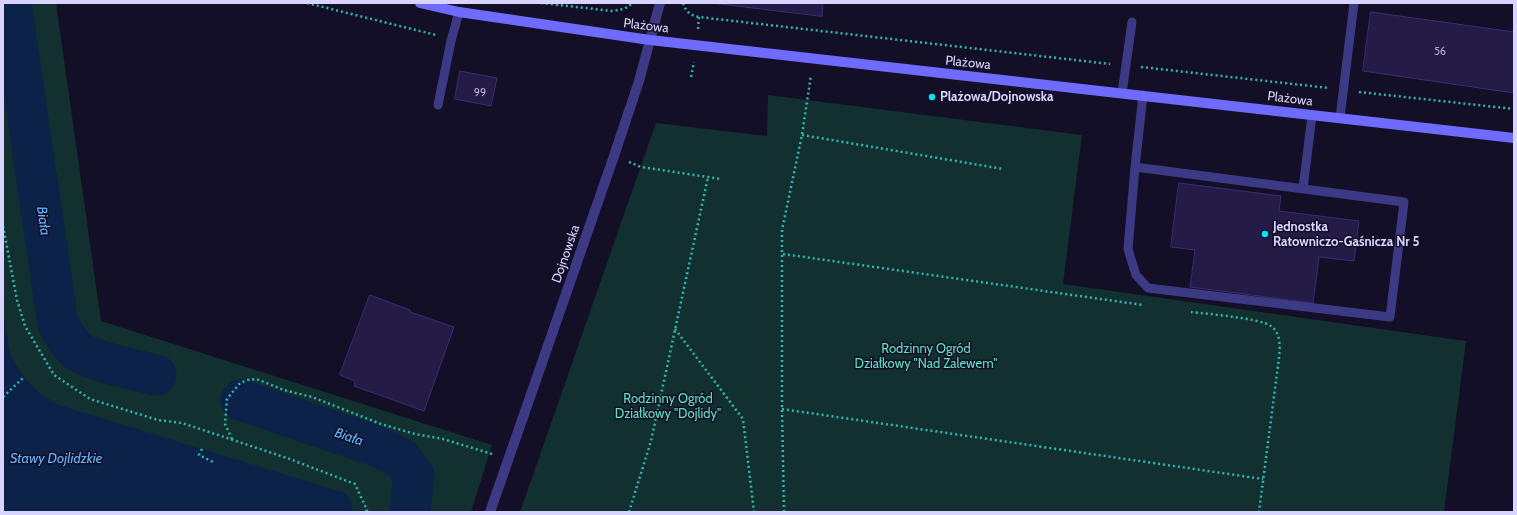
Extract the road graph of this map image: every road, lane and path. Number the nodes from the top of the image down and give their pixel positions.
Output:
1 (307, 3) edge
2 (420, 3) edge
3 (541, 3) edge
4 (633, 3) edge
5 (660, 3) edge
6 (683, 3) edge
7 (1354, 3) edge
8 (459, 12) junction
9 (1132, 22) dead end
10 (650, 40) junction
11 (451, 41) junction
12 (814, 58) junction
13 (1126, 66) junction
14 (1343, 90) junction
15 (1122, 93) junction
16 (1142, 95) junction
17 (438, 105) dead end
18 (1514, 109) edge
19 (1312, 115) junction
20 (1340, 118) junction
21 (802, 135) junction
22 (1514, 138) edge
23 (642, 167) dead end
24 (1135, 167) junction
25 (1004, 169) dead end
26 (708, 177) junction
27 (721, 179) dead end
28 (1303, 189) junction
29 (3, 226) edge
30 (783, 254) junction
31 (1151, 306) dead end
32 (1190, 311) dead end
33 (675, 329) junction
34 (24, 377) dead end
35 (3, 397) edge
36 (782, 409) junction
37 (232, 440) junction
38 (202, 449) dead end
39 (508, 459) junction
40 (213, 462) dead end
41 (1264, 479) junction
42 (366, 512) edge
43 (490, 512) edge
44 (629, 512) edge
45 (754, 512) edge
46 (784, 512) edge
47 (1259, 512) edge

1 - 11 path
2 - 8 street, Plażowa
3 - 4 path
5 - 10 street, Dojnowska
6 - 13 path
7 - 14 lane
8 - 10 street, Plażowa
8 - 11 lane
9 - 13 lane
10 - 12 street, Plażowa
10 - 39 street, Dojnowska
11 - 17 lane
12 - 15 street, Plażowa
12 - 21 path
13 - 14 path
13 - 15 lane
14 - 18 path
14 - 20 lane
15 - 16 street, Plażowa
16 - 19 street, Plażowa
16 - 24 lane
19 - 20 street, Plażowa
19 - 28 lane
20 - 22 street, Plażowa
21 - 25 path
21 - 30 path
23 - 26 path
24 - 28 lane
24 - 28 lane
26 - 27 path
26 - 33 path
29 - 37 path
30 - 31 path
30 - 36 path
32 - 41 path
33 - 44 path
33 - 45 path
34 - 35 path
36 - 41 path
36 - 46 path
37 - 39 path
37 - 42 path
38 - 40 path
39 - 43 street, Dojnowska
41 - 47 path

